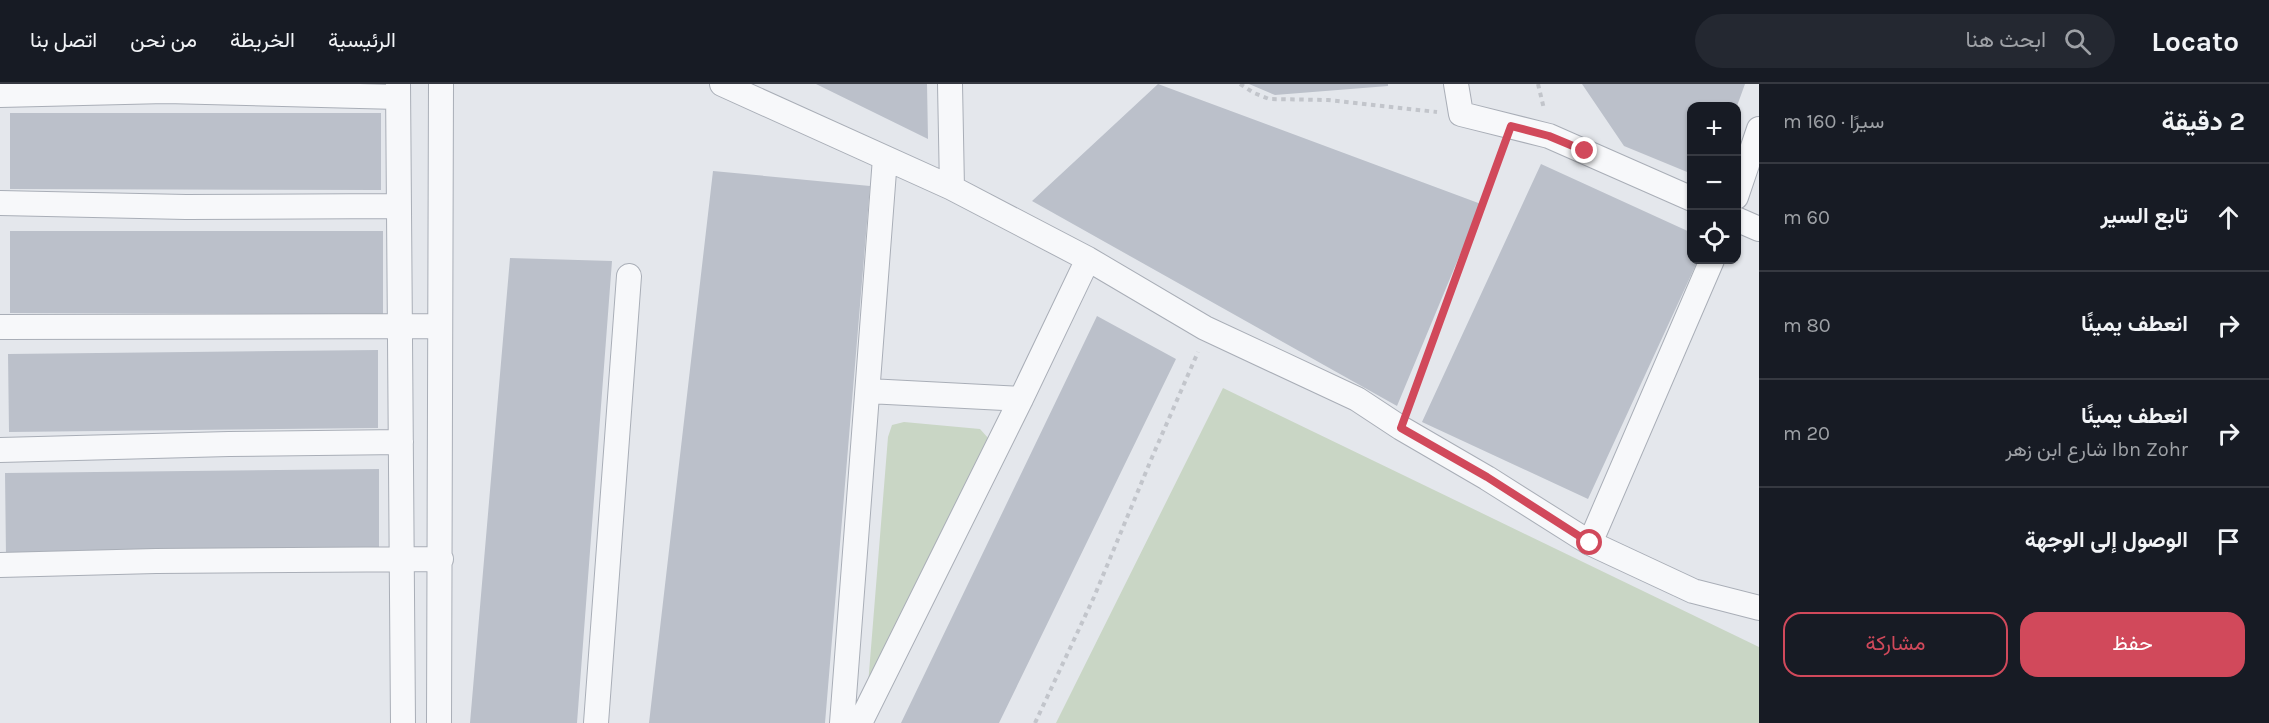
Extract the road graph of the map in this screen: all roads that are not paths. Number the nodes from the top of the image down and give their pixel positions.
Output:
1 (441, 84) edge
2 (722, 84) edge
3 (950, 84) edge
4 (1456, 84) edge
5 (398, 90) edge
6 (0, 95) edge
7 (1759, 129) edge
8 (885, 158) junction
9 (1741, 185) edge
10 (952, 188) junction
11 (1687, 197) edge
12 (0, 203) edge
13 (399, 206) junction
14 (1741, 221) edge
15 (1759, 229) edge
16 (1088, 259) junction
17 (1710, 264) edge
18 (629, 276) dead end
19 (400, 326) junction
20 (440, 326) junction
21 (0, 327) edge
22 (868, 392) junction
23 (1021, 399) junction
24 (401, 442) junction
25 (0, 450) edge
26 (1590, 543) junction
27 (441, 559) junction
28 (402, 560) junction
29 (0, 565) edge
30 (1759, 608) edge
31 (403, 723) edge
32 (439, 723) edge
33 (596, 723) edge
34 (842, 723) edge
35 (860, 723) edge

1 - 20 street
2 - 8 street
3 - 10 street
4 - 11 street
5 - 6 street
5 - 13 street
7 - 9 street
8 - 10 street
8 - 22 street
10 - 16 street
12 - 13 street
13 - 19 street
14 - 15 street
16 - 23 street
16 - 26 street
17 - 26 street
18 - 33 street
19 - 20 street
19 - 21 street
19 - 24 street
20 - 27 street
22 - 23 street
22 - 34 street
23 - 35 street
24 - 25 street
24 - 28 street
26 - 30 street
27 - 28 street
27 - 32 street
28 - 29 street
28 - 31 street

